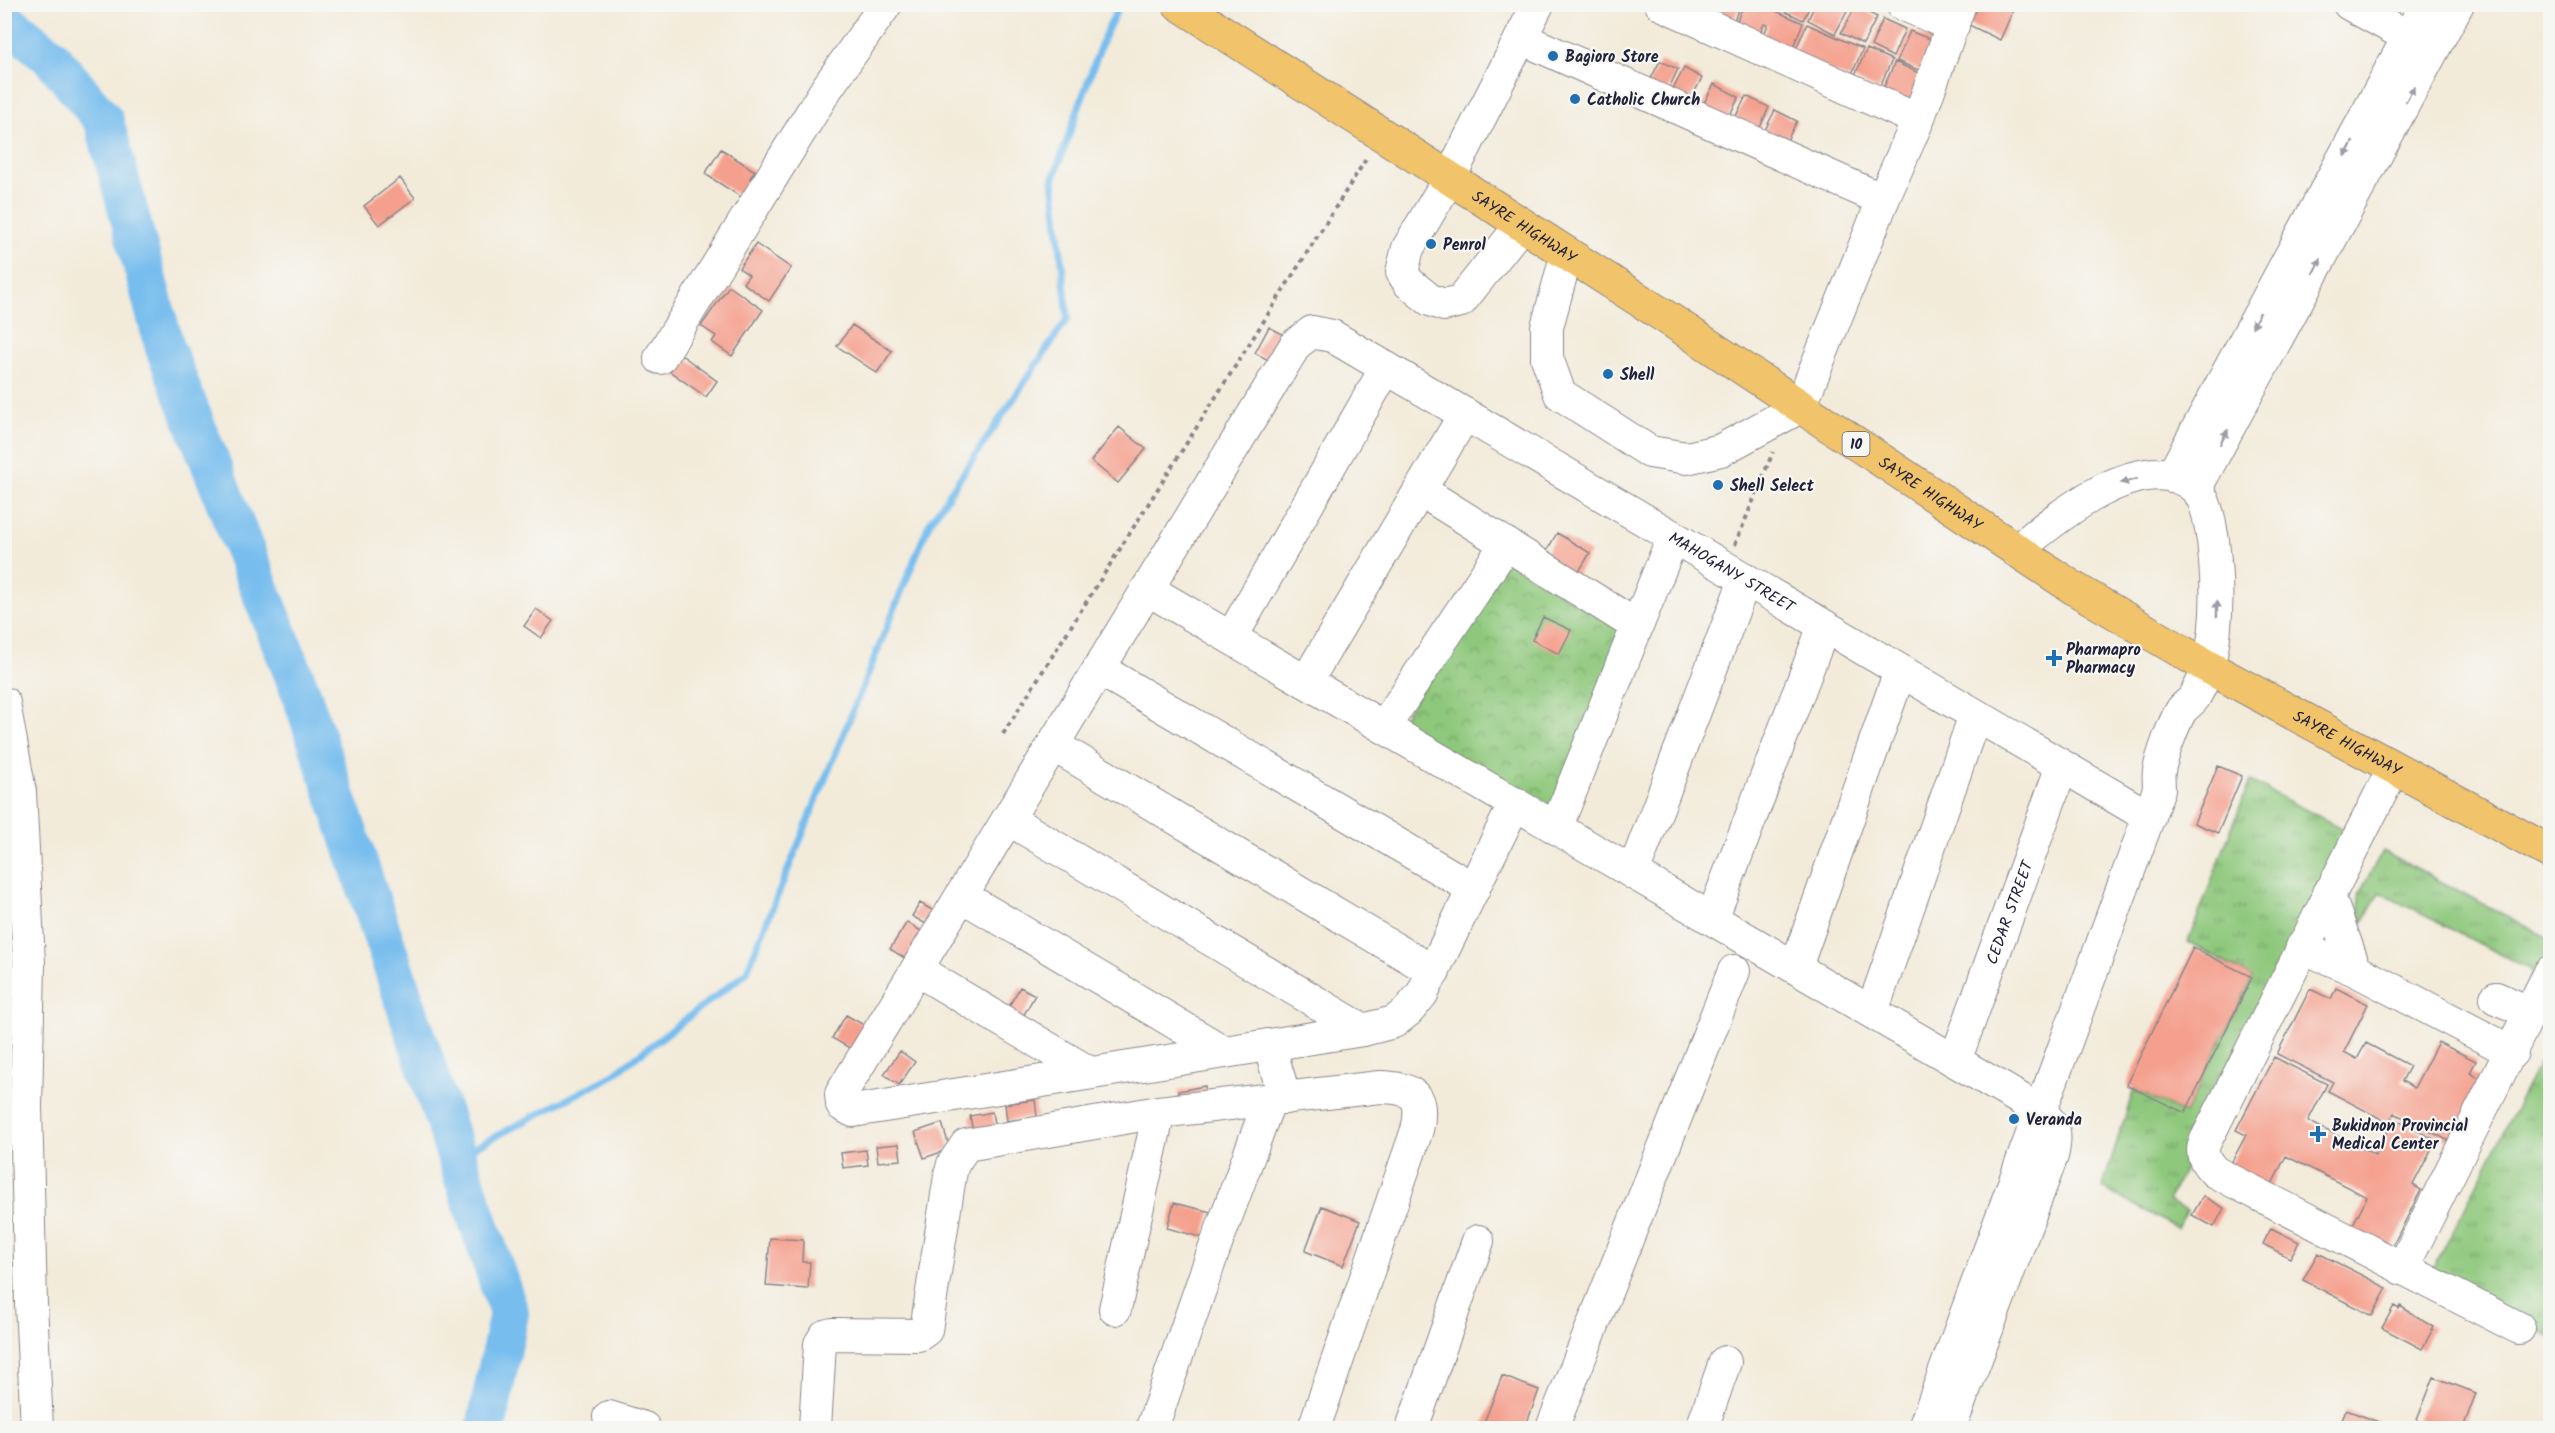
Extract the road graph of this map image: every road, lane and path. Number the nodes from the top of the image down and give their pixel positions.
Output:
1 (886, 4) edge
2 (1179, 4) edge
3 (1538, 4) edge
4 (1661, 4) edge
5 (1902, 4) edge
6 (2349, 4) edge
7 (2426, 4) edge
8 (2458, 4) edge
9 (1956, 15) edge
10 (2409, 37) junction
11 (1522, 39) junction
12 (1918, 120) junction
13 (1383, 133) junction
14 (1450, 177) junction
15 (1883, 200) junction
16 (1522, 224) junction
17 (1568, 254) junction
18 (660, 358) dead end
19 (1386, 368) junction
20 (1800, 407) junction
21 (1465, 414) junction
22 (1779, 442) dead end
23 (2184, 482) junction
24 (1420, 490) junction
25 (1673, 537) junction
26 (1506, 544) junction
27 (2016, 551) junction
28 (1735, 574) junction
29 (1147, 589) junction
30 (1637, 626) junction
31 (1824, 626) junction
32 (1232, 638) junction
33 (2208, 667) junction
34 (1099, 669) junction
35 (1900, 671) junction
36 (1306, 682) junction
37 (4, 703) edge
38 (1975, 715) junction
39 (1384, 727) junction
40 (1003, 734) dead end
41 (1053, 745) junction
42 (2062, 766) junction
43 (2392, 769) junction
44 (1515, 803) junction
45 (2154, 803) junction
46 (1008, 819) junction
47 (1556, 828) junction
48 (2550, 852) edge
49 (1633, 873) junction
50 (1474, 889) junction
51 (2328, 893) junction
52 (962, 896) junction
53 (1712, 919) junction
54 (2302, 947) junction
55 (1796, 968) junction
56 (917, 970) junction
57 (2355, 970) junction
58 (1734, 971) dead end
59 (1434, 972) junction
60 (2550, 972) edge
61 (2496, 998) dead end
62 (1872, 1012) junction
63 (2529, 1012) junction
64 (1364, 1030) junction
65 (1269, 1045) junction
66 (1224, 1052) junction
67 (2512, 1052) junction
68 (1955, 1061) junction
69 (1090, 1073) junction
70 (1278, 1098) junction
71 (2040, 1110) junction
72 (1159, 1112) junction
73 (1478, 1241) dead end
74 (2402, 1269) junction
75 (1115, 1308) dead end
76 (2519, 1328) dead end
77 (1725, 1362) dead end
78 (609, 1417) dead end
79 (38, 1428) edge
80 (644, 1428) edge
81 (815, 1428) edge
82 (1152, 1428) edge
83 (1314, 1428) edge
84 (1412, 1428) edge
85 (1552, 1428) edge
86 (1702, 1428) edge
87 (1924, 1428) edge
88 (1950, 1428) edge

1 - 18 street
2 - 13 highway, SAYRE HIGHWAY / 10
3 - 11 street
4 - 12 street
5 - 9 street
6 - 10 street
7 - 10 street
23 -> 8 street
9 - 12 street
10 -> 23 street
11 - 14 street
11 - 15 street
12 - 15 street
13 - 14 highway, SAYRE HIGHWAY / 10
13 - 40 path
14 - 16 highway, SAYRE HIGHWAY / 10
14 - 16 street
15 - 20 street
16 - 17 highway, SAYRE HIGHWAY / 10
17 - 20 highway, SAYRE HIGHWAY / 10
17 - 20 street
19 - 21 street, MAHOGANY STREET
19 - 29 street, MAHOGANY STREET
19 - 32 street
20 - 27 highway, SAYRE HIGHWAY / 10
21 - 24 street
21 - 25 street, MAHOGANY STREET
22 - 28 path
23 -> 27 street
33 -> 23 street
24 - 26 street
24 - 36 street
25 - 28 street, MAHOGANY STREET
25 - 30 street
26 - 30 street
26 - 39 street
27 - 33 highway, SAYRE HIGHWAY / 10
28 - 31 street, MAHOGANY STREET
28 - 49 street
29 - 32 street
29 - 34 street
30 - 47 street
31 - 35 street, MAHOGANY STREET
31 - 53 street
32 - 36 street
33 - 43 highway, SAYRE HIGHWAY / 10
33 - 45 street
34 - 41 street
34 - 50 street
35 - 38 street, MAHOGANY STREET
35 - 55 street
36 - 39 street
37 - 79 street
38 - 42 street, MAHOGANY STREET
38 - 62 street
39 - 44 street
41 - 46 street
41 - 59 street
42 - 45 street, MAHOGANY STREET
42 - 68 street, CEDAR STREET
43 - 48 highway, SAYRE HIGHWAY / 10
43 - 51 street
44 - 47 street
44 - 50 street
45 - 71 street
46 - 52 street
46 - 64 street
47 - 49 street
49 - 53 street
50 - 59 street
51 - 54 street
51 - 57 street
52 - 56 street
52 - 66 street
53 - 55 street
54 - 57 street
54 - 74 street
55 - 62 street
56 - 69 street
56 - 69 street
57 - 67 street
58 - 85 street
59 - 64 street
60 - 63 street
61 - 63 street
62 - 68 street
63 - 67 street
64 - 65 street
65 - 66 street
65 - 70 street
66 - 69 street
67 - 74 street
68 - 71 street
70 - 72 street
70 - 82 street
70 - 83 street
71 - 87 street
71 - 88 street
72 - 75 street
72 - 81 street
73 - 84 street
74 - 76 street
77 - 86 street
78 - 80 street

